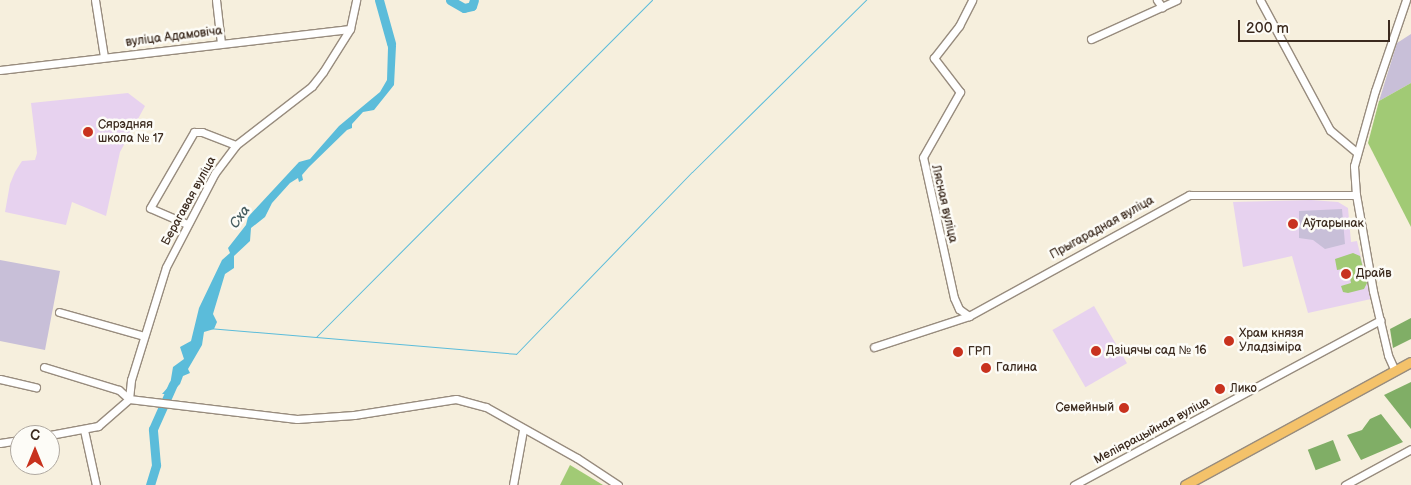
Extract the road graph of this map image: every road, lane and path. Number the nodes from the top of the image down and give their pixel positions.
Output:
1 (95, 0) edge
2 (216, 0) edge
3 (356, 0) edge
4 (972, 0) edge
5 (1157, 0) edge
6 (1177, 0) edge
7 (1260, 0) edge
8 (1406, 0) edge
9 (1162, 7) junction
10 (350, 29) junction
11 (1091, 39) dead end
12 (221, 43) junction
13 (104, 57) junction
14 (0, 70) edge
15 (236, 145) junction
16 (1356, 152) junction
17 (1356, 195) junction
18 (187, 224) junction
19 (59, 312) dead end
20 (969, 316) junction
21 (1380, 320) junction
22 (144, 336) junction
23 (874, 347) dead end
24 (1411, 362) edge
25 (44, 367) dead end
26 (1395, 371) junction
27 (0, 379) edge
28 (36, 387) dead end
29 (129, 399) junction
30 (84, 430) junction
31 (523, 430) junction
32 (60, 434) edge
33 (1411, 449) edge
34 (96, 485) edge
35 (513, 485) edge
36 (618, 485) edge
37 (1074, 485) edge
38 (1185, 485) edge
39 (1345, 485) edge

1 - 13 street
2 - 12 street
3 - 10 street
4 - 20 street, Лясная вуліца
5 - 9 street
6 - 9 street
7 - 16 street
8 - 16 street
9 - 11 street
10 - 12 street, вуліца Адамовіча
10 - 15 street, Берагавая вуліца
12 - 13 street, вуліца Адамовіча
13 - 14 street, вуліца Адамовіча
15 - 18 street, Берагавая вуліца
15 - 18 street
16 - 17 street
17 - 20 street, Прыгарадная вуліца
17 - 21 street
18 - 22 street, Берагавая вуліца
19 - 22 street
20 - 23 street, Прыгарадная вуліца
21 - 26 street
21 - 37 street, Меліярацыйная вуліца
22 - 29 street, Берагавая вуліца
24 - 26 main road
25 - 29 street
26 - 38 main road
27 - 28 street
29 - 30 street
29 - 31 street
30 - 32 street
30 - 34 street
31 - 35 street
31 - 36 street
33 - 39 street

